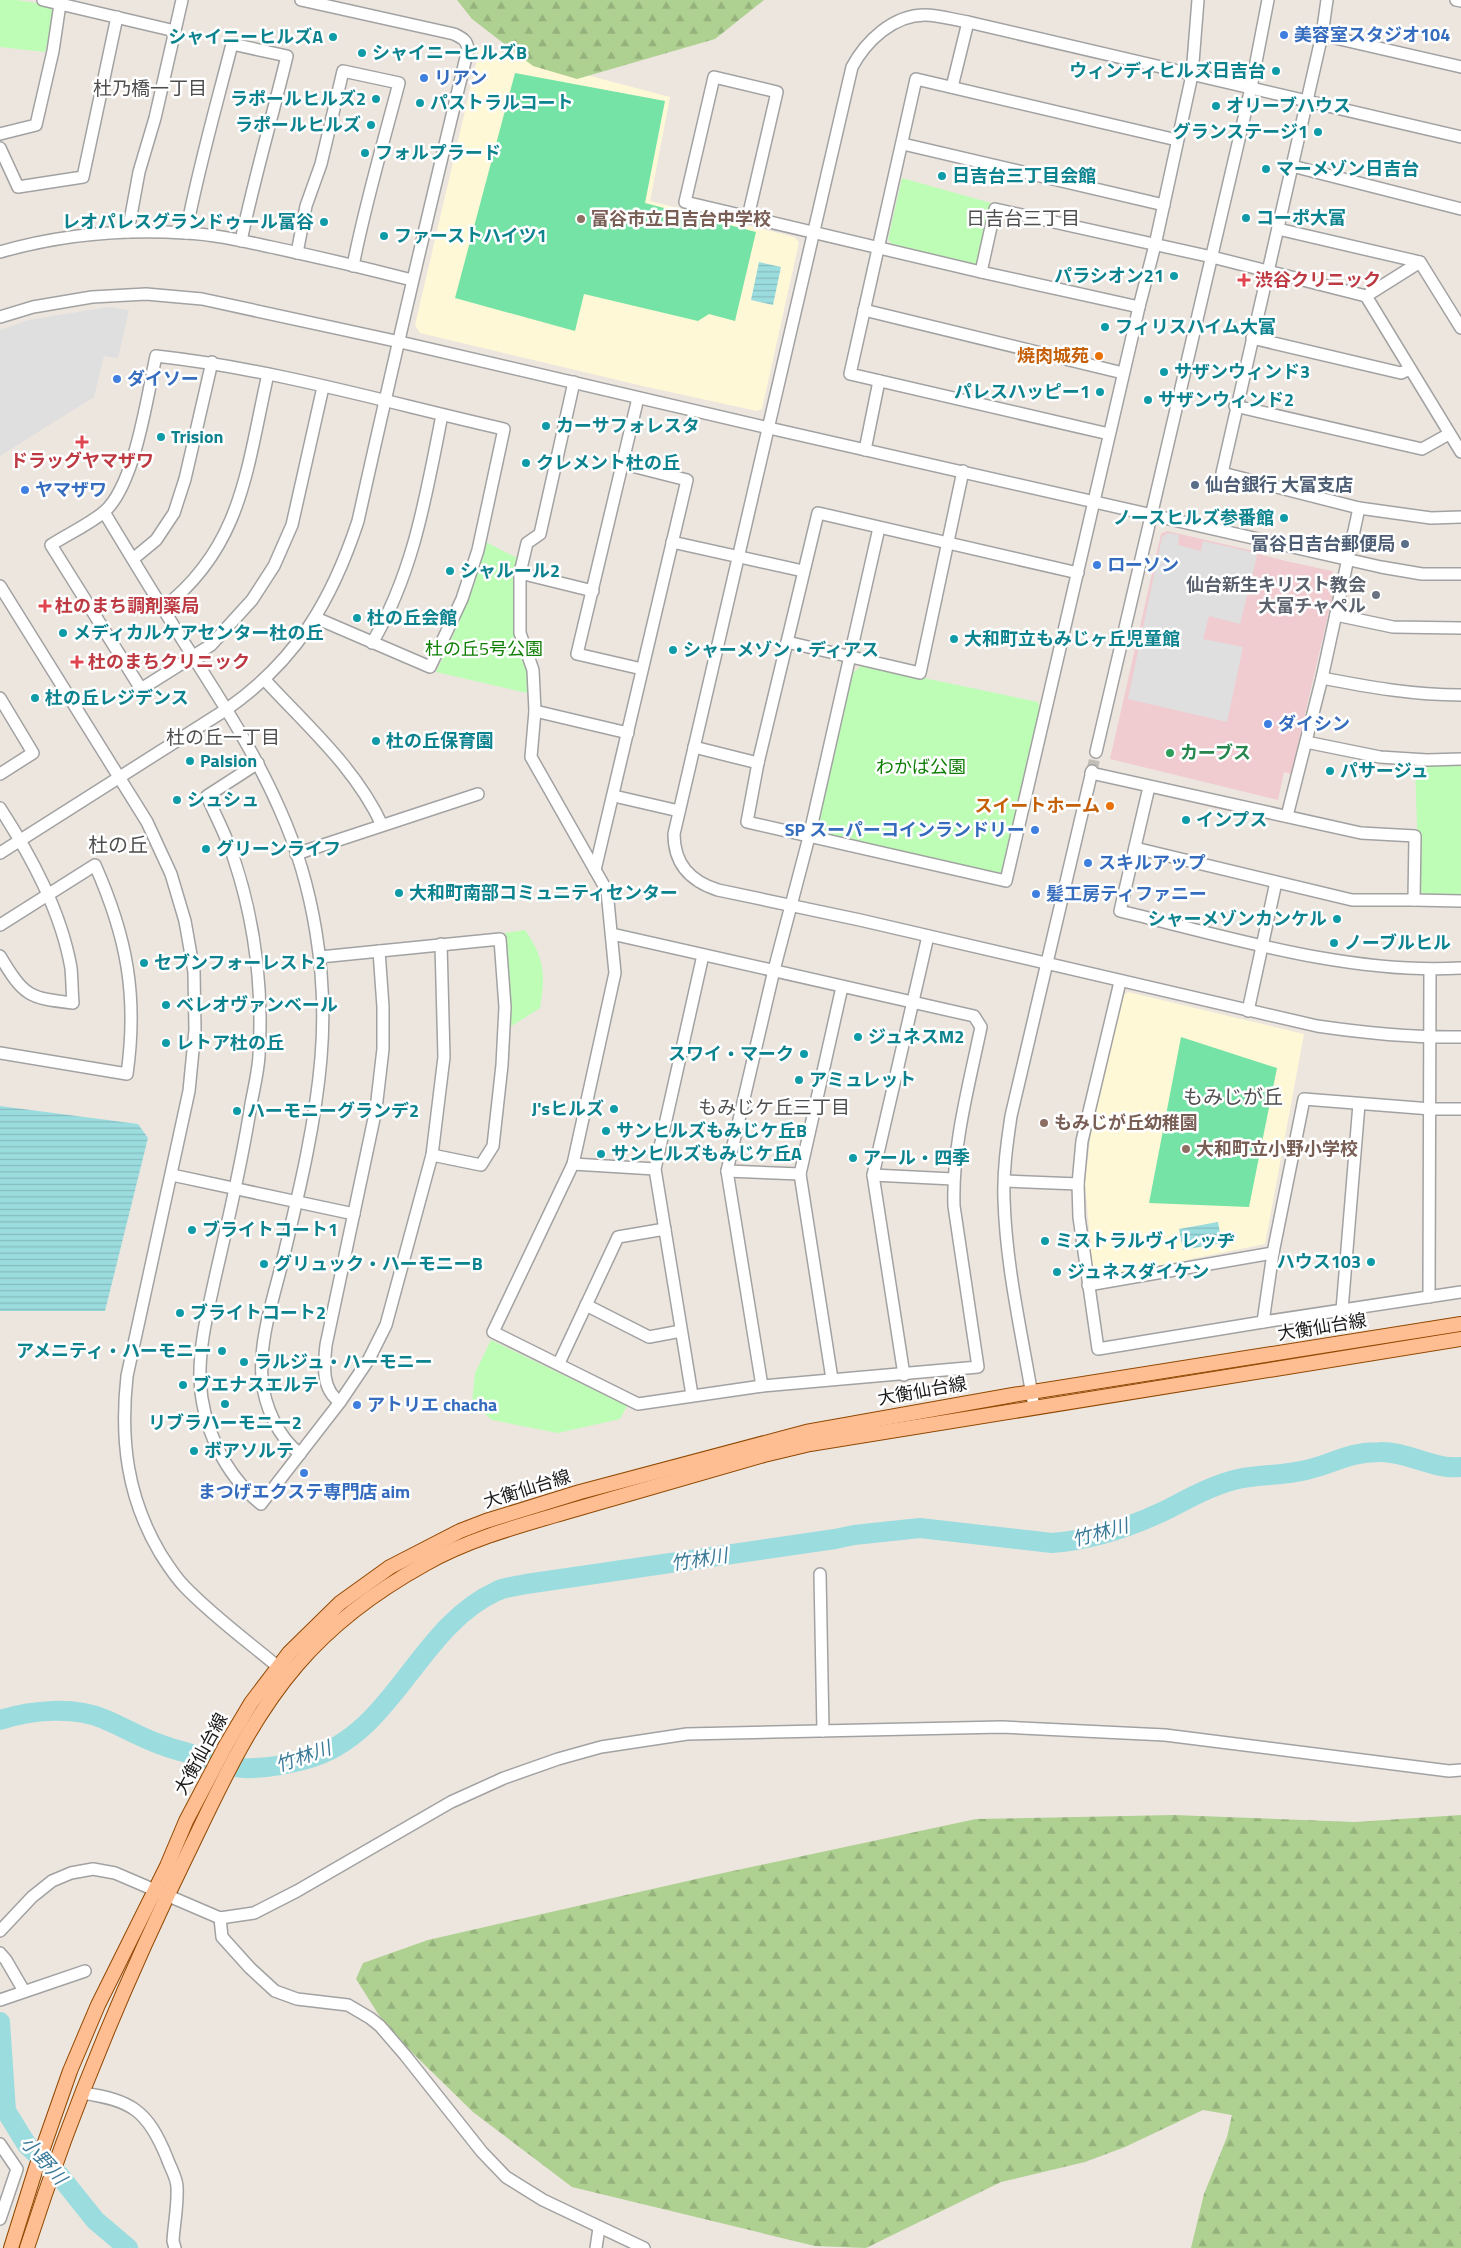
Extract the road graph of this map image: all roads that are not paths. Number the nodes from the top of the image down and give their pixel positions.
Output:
1 (43, 0) edge
2 (182, 0) edge
3 (301, 0) edge
4 (1198, 0) edge
5 (1268, 0) edge
6 (1327, 0) edge
7 (1456, 0) edge
8 (1461, 1) edge
9 (60, 4) junction
10 (116, 17) junction
11 (968, 22) junction
12 (175, 31) junction
13 (1322, 35) junction
14 (1461, 67) edge
15 (1192, 75) junction
16 (952, 87) junction
17 (1251, 88) junction
18 (1307, 101) junction
19 (0, 134) edge
20 (1461, 137) edge
21 (1177, 140) junction
22 (903, 144) junction
23 (0, 148) edge
24 (1292, 166) junction
25 (1164, 204) junction
26 (1461, 209) edge
27 (748, 217) junction
28 (1278, 229) junction
29 (128, 232) junction
30 (813, 232) junction
31 (186, 233) junction
32 (241, 241) junction
33 (1155, 245) junction
34 (879, 248) junction
35 (0, 252) edge
36 (296, 253) junction
37 (1212, 256) junction
38 (1420, 262) junction
39 (353, 266) junction
40 (1267, 270) junction
41 (981, 272) junction
42 (412, 280) junction
43 (1366, 296) junction
44 (1139, 307) junction
45 (864, 310) junction
46 (0, 317) edge
47 (1461, 328) edge
48 (1252, 338) junction
49 (400, 342) junction
50 (212, 362) junction
51 (1410, 369) junction
52 (1123, 373) junction
53 (268, 374) junction
54 (879, 381) junction
55 (574, 382) junction
56 (324, 387) junction
57 (638, 398) junction
58 (384, 401) junction
59 (1235, 406) junction
60 (442, 415) junction
61 (769, 428) junction
62 (1109, 434) junction
63 (1450, 434) junction
64 (866, 450) junction
65 (1461, 452) edge
66 (624, 464) junction
67 (963, 471) junction
68 (1094, 502) junction
69 (1360, 508) junction
70 (104, 512) junction
71 (1152, 515) junction
72 (1461, 517) edge
73 (879, 528) junction
74 (672, 542) junction
75 (948, 544) junction
76 (739, 557) junction
77 (133, 560) junction
78 (1349, 560) junction
79 (802, 571) junction
80 (1078, 573) junction
81 (520, 574) junction
82 (1461, 574) edge
83 (0, 586) edge
84 (592, 591) junction
85 (163, 608) junction
86 (1336, 615) junction
87 (316, 618) junction
88 (1461, 628) edge
89 (787, 642) junction
90 (372, 643) junction
91 (193, 656) junction
92 (850, 657) junction
93 (642, 669) junction
94 (1322, 678) junction
95 (264, 679) junction
96 (1461, 695) edge
97 (1, 703) edge
98 (227, 709) junction
99 (535, 711) junction
100 (628, 733) junction
101 (1306, 742) junction
102 (694, 747) junction
103 (1096, 752) tunnel mouth
104 (1461, 759) edge
105 (258, 763) junction
106 (758, 763) junction
107 (0, 774) edge
108 (120, 778) junction
109 (1150, 787) junction
110 (478, 794) dead end
111 (614, 796) junction
112 (0, 808) edge
113 (679, 811) junction
114 (1288, 816) junction
115 (382, 825) junction
116 (808, 837) junction
117 (20, 840) junction
118 (1135, 848) junction
119 (0, 852) edge
120 (296, 854) junction
121 (595, 870) junction
122 (1276, 882) junction
123 (48, 896) junction
124 (1414, 900) junction
125 (1461, 901) edge
126 (791, 905) junction
127 (0, 925) edge
128 (612, 934) junction
129 (928, 936) junction
130 (441, 944) junction
131 (1262, 945) junction
132 (380, 952) junction
133 (703, 955) junction
134 (0, 956) edge
135 (320, 957) junction
136 (1047, 965) junction
137 (1461, 968) edge
138 (774, 970) junction
139 (1430, 970) junction
140 (1120, 982) junction
141 (842, 987) junction
142 (913, 1003) junction
143 (1248, 1011) junction
144 (1431, 1037) junction
145 (1461, 1037) edge
146 (0, 1053) edge
147 (1359, 1104) junction
148 (1461, 1108) edge
149 (1431, 1109) junction
150 (432, 1155) junction
151 (573, 1164) junction
152 (654, 1169) junction
153 (727, 1172) junction
154 (800, 1174) junction
155 (172, 1175) junction
156 (873, 1175) junction
157 (953, 1179) junction
158 (1004, 1181) junction
159 (1078, 1184) junction
160 (234, 1188) junction
161 (296, 1202) junction
162 (354, 1214) junction
163 (665, 1229) junction
164 (1273, 1254) junction
165 (1088, 1285) junction
166 (1461, 1292) edge
167 (1429, 1297) junction
168 (586, 1305) junction
169 (1342, 1310) junction
170 (1263, 1322) junction
171 (1461, 1324) edge
172 (681, 1331) junction
173 (1461, 1339) edge
174 (558, 1363) junction
175 (904, 1374) junction
176 (832, 1379) junction
177 (762, 1386) junction
178 (1031, 1392) junction
179 (692, 1395) junction
180 (340, 1402) junction
181 (1034, 1407) junction
182 (300, 1454) junction
183 (820, 1574) dead end
184 (277, 1666) junction
185 (288, 1676) junction
186 (823, 1731) junction
187 (232, 1747) junction
188 (1461, 1770) edge
189 (161, 1893) junction
190 (220, 1918) junction
191 (0, 1931) edge
192 (0, 1953) edge
193 (85, 1971) dead end
194 (20, 1993) junction
195 (0, 2000) edge
196 (82, 2093) junction
197 (0, 2144) edge
198 (0, 2219) edge
199 (599, 2228) junction
200 (11, 2248) edge
201 (27, 2248) edge
202 (175, 2248) edge
203 (596, 2248) edge
204 (644, 2248) edge

1 - 9 street
2 - 12 street
3 - 42 street
4 - 15 street
5 - 17 street
6 - 13 street
7 - 8 street
9 - 10 street
9 - 19 street
10 - 12 street
10 - 23 street
11 - 15 street
11 - 16 street
11 - 30 street
12 - 29 street
13 - 14 street
13 - 18 street
15 - 17 street
15 - 21 street
16 - 21 street
16 - 22 street
17 - 18 street
17 - 37 street
18 - 20 street
18 - 24 street
21 - 25 street
22 - 25 street
22 - 34 street
24 - 26 street
24 - 28 street
25 - 33 street
27 - 27 street
27 - 30 street
28 - 38 street
28 - 40 street
29 - 31 street
29 - 35 street
30 - 34 street
30 - 61 street
31 - 32 street
31 - 32 street
32 - 36 street
33 - 37 street
33 - 41 street
33 - 44 street
34 - 41 street
34 - 45 street
36 - 39 street
36 - 39 street
37 - 40 street
37 - 71 street
38 - 43 street
38 - 47 street
39 - 42 street
40 - 43 street
40 - 48 street
41 - 44 street
42 - 49 street
43 - 51 street
44 - 52 street
45 - 52 street
45 - 54 street
46 - 49 street
48 - 51 street
48 - 59 street
49 - 55 street
49 - 58 street
50 - 53 street
50 - 70 street
50 - 77 street
51 - 63 street
52 - 62 street
53 - 56 street
53 - 85 street
54 - 62 street
54 - 64 street
55 - 57 street
55 - 81 street
56 - 58 street
56 - 91 street
57 - 61 street
57 - 66 street
58 - 60 street
58 - 87 street
59 - 63 street
59 - 69 street
60 - 90 street
60 - 90 street
61 - 64 street
61 - 76 street
62 - 68 street
63 - 65 street
64 - 67 street
66 - 74 street
66 - 84 street
67 - 68 street
67 - 75 street
68 - 71 street
68 - 80 street
69 - 72 street
69 - 78 street
70 - 77 street
70 - 91 street
71 - 78 street
71 - 103 street
73 - 75 street
73 - 79 street
73 - 92 street
74 - 76 street
74 - 93 street
75 - 80 street
75 - 92 street
76 - 79 street
76 - 102 street
77 - 85 street
78 - 82 street
78 - 86 street
79 - 89 street
80 - 116 street
81 - 84 street
81 - 99 street
83 - 108 street
84 - 93 street
85 - 91 street
86 - 88 street
86 - 94 street
87 - 90 street
87 - 95 street
89 - 92 street
89 - 106 street
91 - 98 street
92 - 116 street
93 - 100 street
94 - 96 street
94 - 101 street
95 - 98 street
95 - 115 street
97 - 107 street
98 - 105 street
98 - 108 street
99 - 100 street
99 - 121 street
100 - 111 street
101 - 104 street
101 - 114 street
102 - 106 street
102 - 113 street
105 - 120 street
105 - 160 street
106 - 116 street
108 - 117 street
108 - 155 street
109 - 114 street
109 - 118 street
109 - 136 street
110 - 115 street
111 - 113 street
111 - 121 street
112 - 117 street
113 - 126 street
114 - 124 street
115 - 120 street
116 - 126 street
117 - 119 street
117 - 123 street
118 - 122 street
118 - 131 street
120 - 135 street
121 - 128 street
122 - 124 street
122 - 131 street
123 - 127 street
123 - 134 street
123 - 146 street
124 - 125 street
126 - 129 street
126 - 138 street
128 - 133 street
128 - 151 street
129 - 136 street
129 - 142 street
130 - 132 street
130 - 150 street
130 - 150 street
131 - 139 street
131 - 143 street
132 - 135 street
132 - 162 street
133 - 138 street
133 - 152 street
135 - 161 street
136 - 140 street
136 - 158 street
137 - 139 street
138 - 141 street
138 - 153 street
139 - 144 street
140 - 143 street
140 - 159 street
141 - 142 street
141 - 154 street
142 - 156 street
142 - 157 street
143 - 144 street
144 - 145 street
144 - 149 street
147 - 149 street
147 - 164 street
147 - 169 street
148 - 149 street
149 - 167 street
150 - 180 street
151 - 152 street
151 - 174 street
152 - 163 street
153 - 154 street
153 - 177 street
154 - 176 street
155 - 160 street
155 - 184 street
156 - 157 street
156 - 175 street
157 - 175 street
158 - 159 street
158 - 178 street
159 - 165 street
160 - 161 street
160 - 182 street
161 - 162 street
161 - 182 street
162 - 180 street
163 - 168 street
163 - 172 street
164 - 165 street
164 - 170 street
165 - 170 street
166 - 167 street
167 - 169 street
168 - 172 street
168 - 174 street
169 - 170 street
171 - 178 main road, 大衡仙台線
172 - 179 street
173 - 181 main road, 大衡仙台線
174 - 179 street
175 - 176 street
176 - 177 street
177 - 179 street
178 - 181 street
178 - 184 main road, 大衡仙台線
180 - 182 street
181 - 185 main road, 大衡仙台線
183 - 186 street
184 - 185 street
184 - 187 main road, 大衡仙台線
185 - 187 main road, 大衡仙台線
186 - 188 street
186 - 190 street
187 - 189 main road, 大衡仙台線
189 - 190 street
189 - 191 street
189 - 196 main road, 大衡仙台線
189 - 200 main road, 大衡仙台線
190 - 199 street
192 - 194 street
193 - 194 street
194 - 195 street
196 - 201 main road, 大衡仙台線
196 - 202 street
197 - 198 street
199 - 203 street
199 - 204 street

